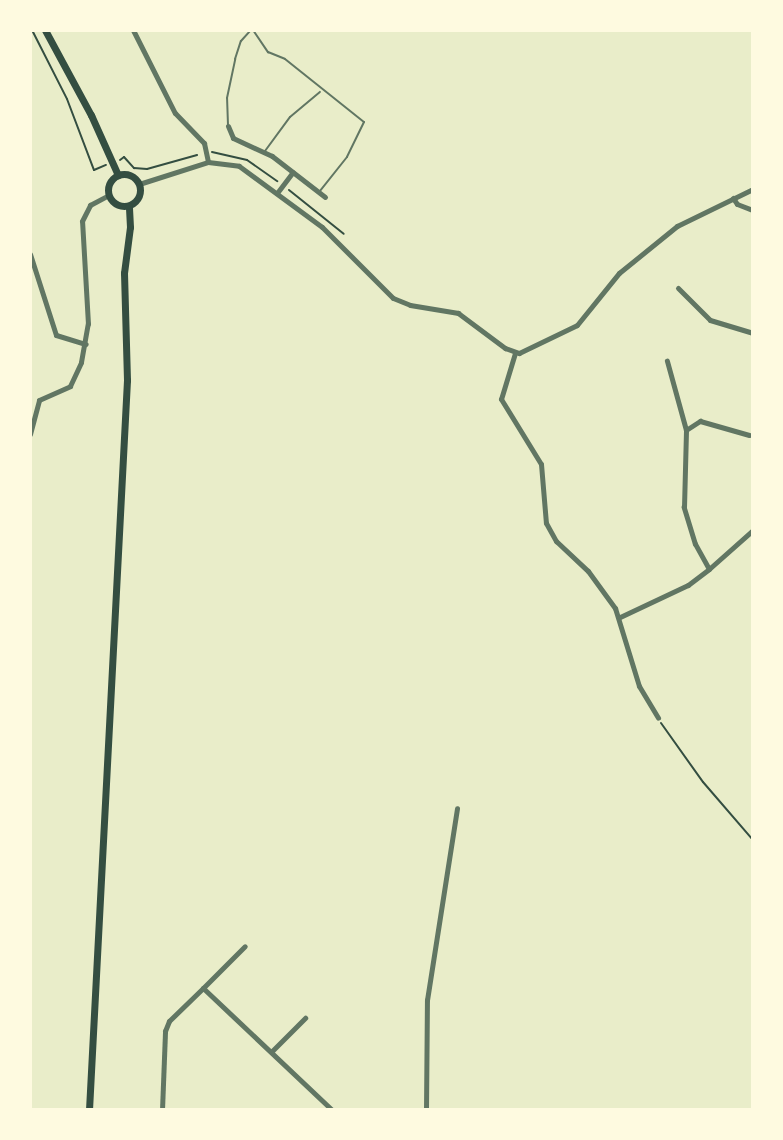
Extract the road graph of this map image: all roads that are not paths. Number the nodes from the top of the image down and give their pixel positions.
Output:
1 (45, 30) edge
2 (133, 30) edge
3 (252, 30) edge
4 (321, 91) junction
5 (228, 126) joint
6 (264, 151) junction
7 (208, 162) junction
8 (293, 172) junction
9 (118, 175) junction
10 (139, 184) junction
11 (753, 189) edge
12 (319, 192) junction
13 (277, 193) junction
14 (109, 195) junction
15 (325, 197) dead end
16 (733, 198) junction
17 (129, 206) junction
18 (753, 210) edge
19 (342, 235) dead end
20 (336, 242) junction
21 (30, 254) edge
22 (678, 288) dead end
23 (753, 333) edge
24 (86, 344) junction
25 (515, 353) junction
26 (667, 361) dead end
27 (30, 401) edge
28 (38, 403) junction
29 (686, 430) junction
30 (30, 434) edge
31 (749, 435) dead end
32 (753, 530) edge
33 (709, 569) junction
34 (620, 617) junction
35 (658, 718) road end
36 (457, 808) dead end
37 (245, 946) dead end
38 (203, 988) junction
39 (305, 1018) dead end
40 (272, 1051) junction
41 (89, 1110) edge
42 (162, 1110) edge
43 (332, 1110) edge
44 (426, 1110) edge

1 - 9 main road
2 - 7 street
3 - 4 lane
3 - 5 lane
4 - 6 lane
4 - 12 lane
5 - 6 street
6 - 8 street
7 - 10 street
7 - 13 street
8 - 12 street
8 - 13 street
9 - 10 main road
9 - 14 main road
10 - 17 main road
11 - 16 street
12 - 15 street
13 - 20 street
14 - 17 main road
14 - 24 street
16 - 18 street
16 - 25 street
17 - 41 main road
19 - 20 lane
20 - 25 street
21 - 24 street
22 - 23 street
24 - 28 street
25 - 34 street
26 - 29 street
27 - 28 street
28 - 30 street
29 - 31 street
29 - 33 street
32 - 33 street
33 - 34 street
34 - 35 street
36 - 44 street
37 - 38 street
38 - 40 street
38 - 42 street
39 - 40 street
40 - 43 street

